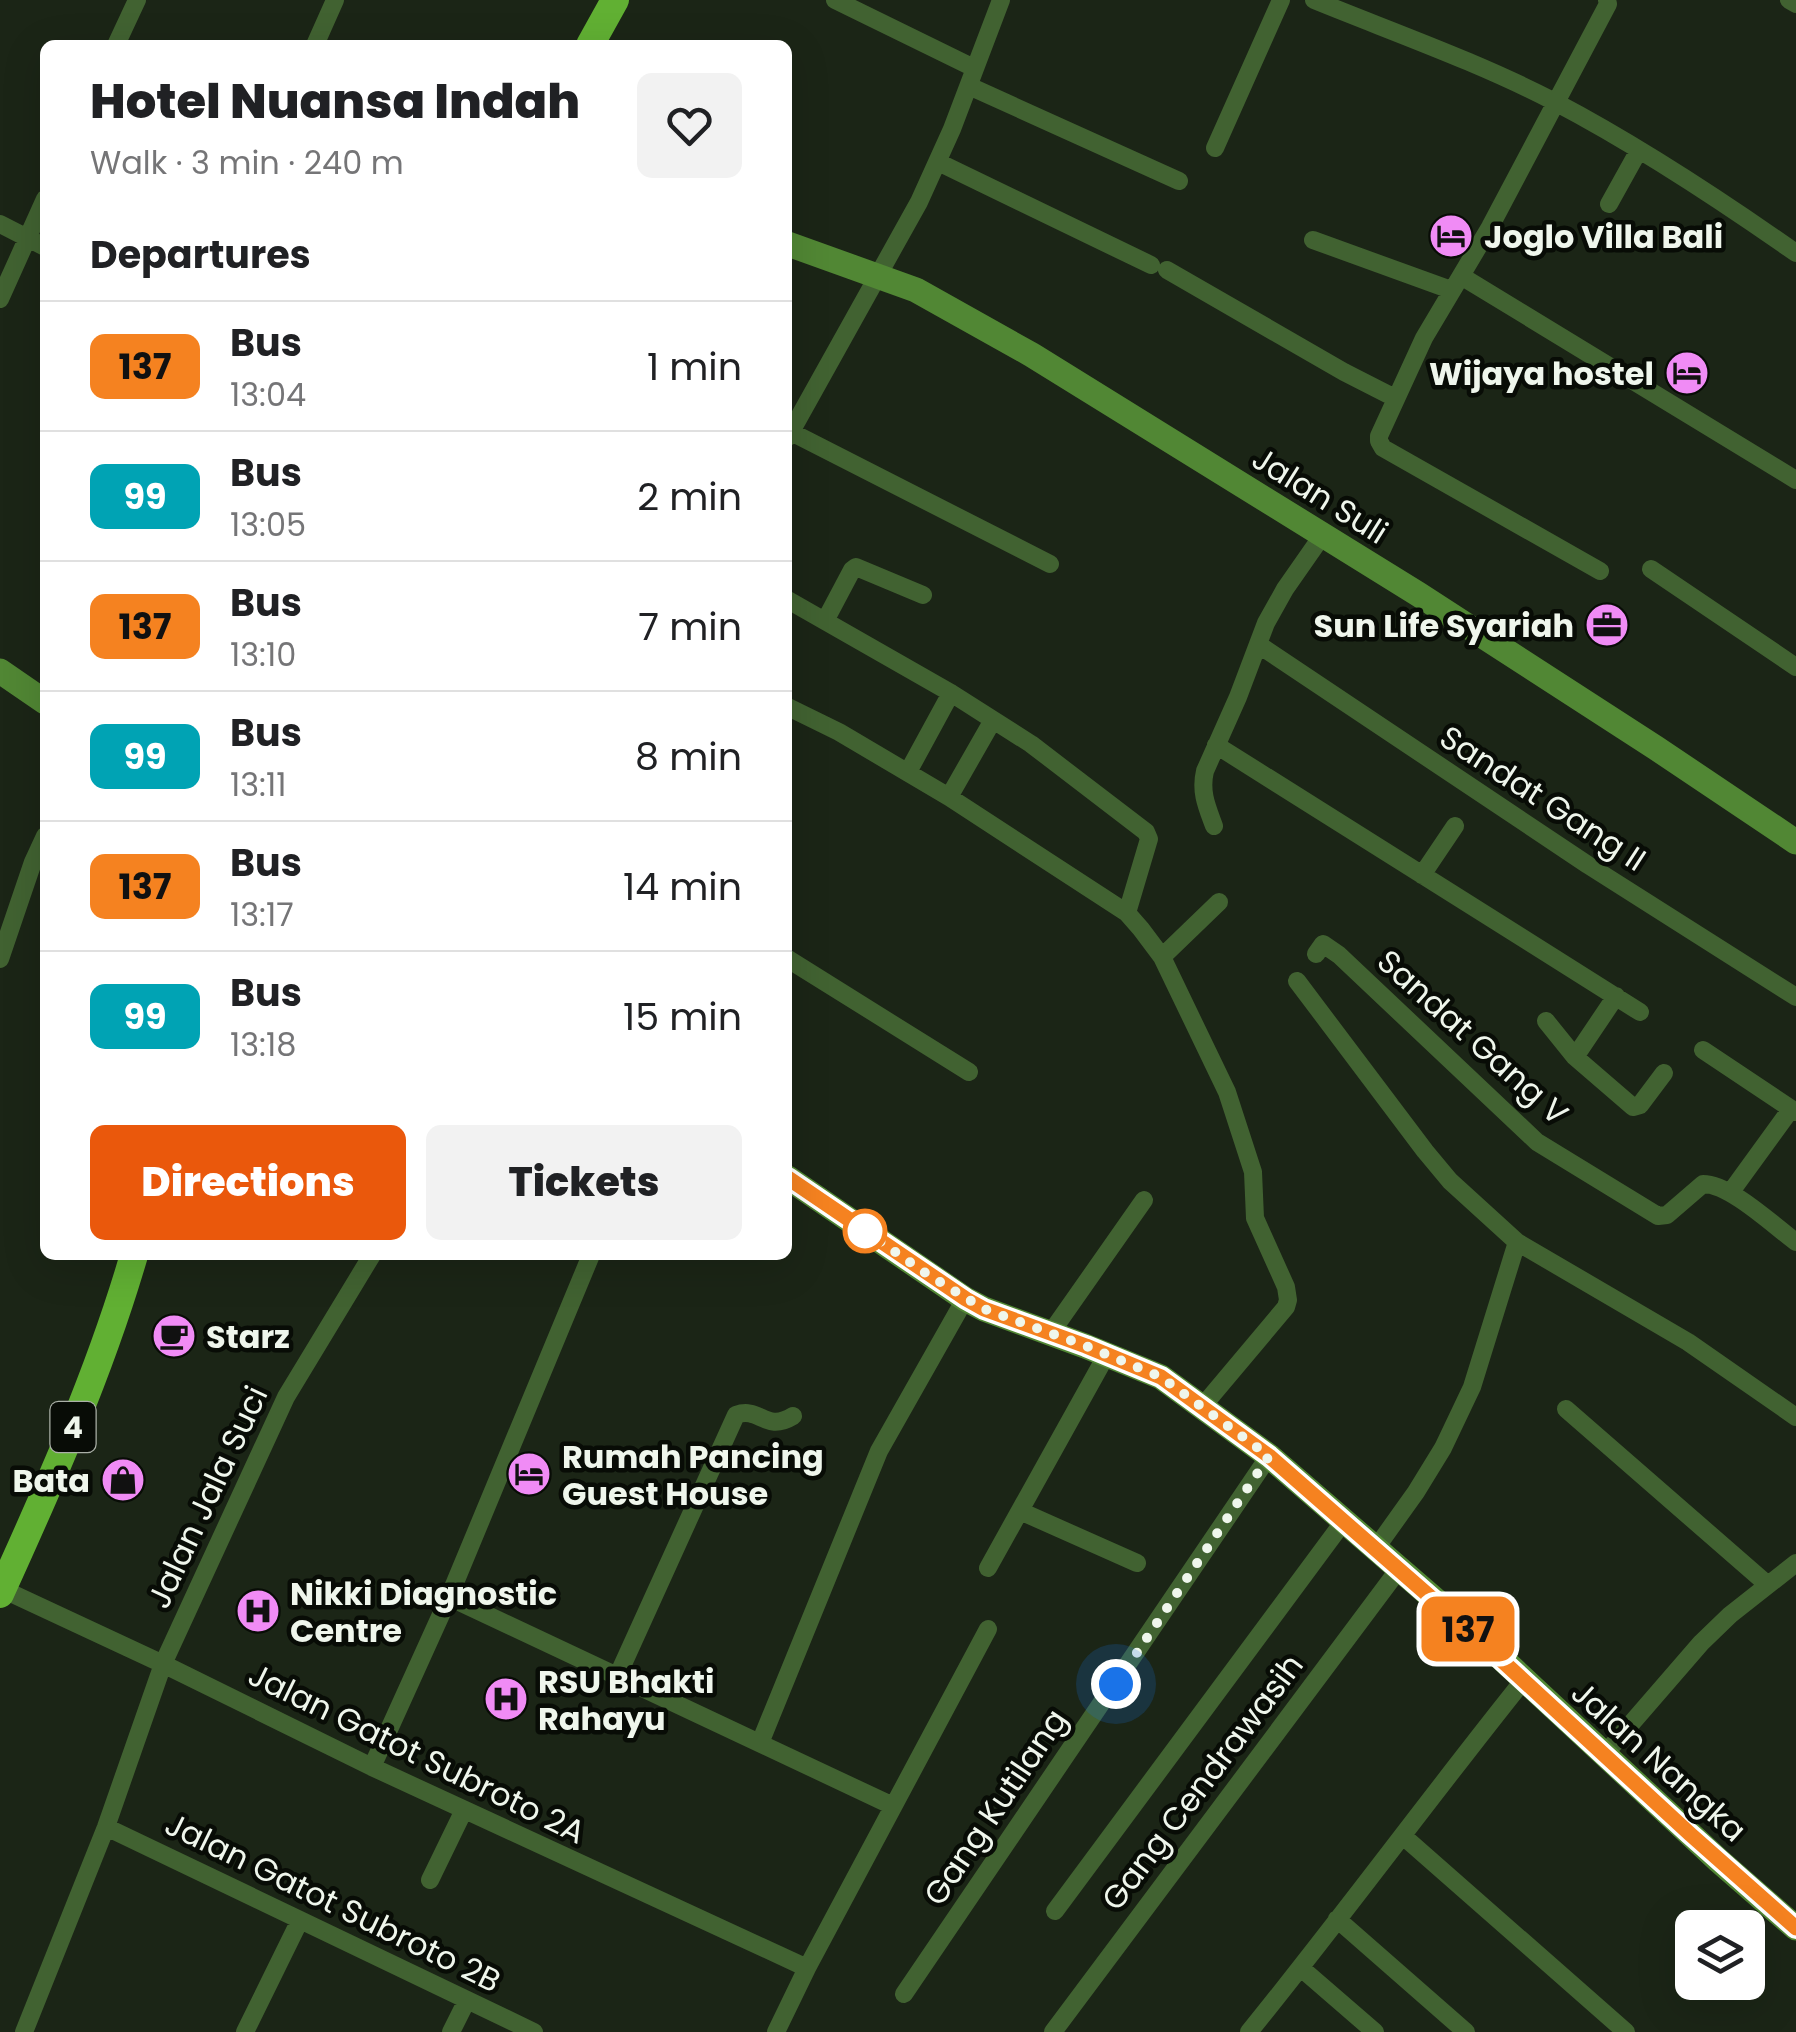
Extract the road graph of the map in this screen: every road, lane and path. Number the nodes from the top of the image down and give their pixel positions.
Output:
1 (137, 0) edge
2 (335, 0) edge
3 (615, 0) edge
4 (834, 0) edge
5 (1000, 0) edge
6 (1281, 0) edge
7 (1314, 0) edge
8 (1607, 0) edge
9 (1789, 0) edge
10 (1796, 4) edge
11 (118, 40) edge
12 (317, 40) edge
13 (593, 40) edge
14 (972, 77) junction
15 (1554, 102) junction
16 (1215, 148) dead end
17 (1639, 150) junction
18 (938, 162) junction
19 (1178, 181) dead end
20 (1609, 204) dead end
21 (40, 210) edge
22 (0, 224) edge
23 (27, 238) junction
24 (1314, 240) dead end
25 (40, 244) edge
26 (792, 245) edge
27 (1796, 253) edge
28 (878, 274) junction
29 (1456, 283) junction
30 (0, 299) edge
31 (1395, 398) junction
32 (792, 429) edge
33 (792, 435) edge
34 (1796, 480) edge
35 (1322, 536) junction
36 (1050, 564) dead end
37 (1650, 568) dead end
38 (1600, 571) dead end
39 (924, 595) dead end
40 (792, 602) edge
41 (825, 621) junction
42 (1258, 645) junction
43 (1796, 667) edge
44 (0, 670) edge
45 (951, 693) junction
46 (40, 698) edge
47 (792, 709) edge
48 (993, 720) junction
49 (1216, 745) junction
50 (908, 772) junction
51 (949, 797) junction
52 (1214, 826) dead end
53 (1454, 826) dead end
54 (1796, 842) edge
55 (40, 847) edge
56 (1422, 875) junction
57 (1219, 902) dead end
58 (1126, 913) junction
59 (1316, 954) dead end
60 (1162, 958) junction
61 (0, 959) edge
62 (792, 961) edge
63 (1297, 981) dead end
64 (1616, 996) junction
65 (1796, 997) edge
66 (1640, 1012) dead end
67 (1546, 1021) dead end
68 (1703, 1050) dead end
69 (1575, 1057) junction
70 (969, 1072) dead end
71 (1664, 1073) dead end
72 (1793, 1110) edge
73 (792, 1181) edge
74 (1730, 1193) junction
75 (1144, 1200) dead end
76 (1517, 1242) junction
77 (1796, 1242) edge
78 (133, 1260) edge
79 (369, 1260) edge
80 (589, 1260) edge
81 (966, 1299) junction
82 (1050, 1334) junction
83 (1106, 1354) junction
84 (1202, 1407) junction
85 (1566, 1409) dead end
86 (793, 1416) dead end
87 (1796, 1417) edge
88 (1269, 1456) junction
89 (1020, 1510) junction
90 (1344, 1521) junction
91 (1376, 1548) junction
92 (1796, 1562) edge
93 (1138, 1563) dead end
94 (988, 1568) dead end
95 (1399, 1569) junction
96 (1768, 1585) junction
97 (1, 1590) edge
98 (449, 1597) junction
99 (988, 1628) dead end
100 (163, 1664) junction
101 (618, 1675) junction
102 (1523, 1681) junction
103 (760, 1743) junction
104 (1604, 1755) junction
105 (372, 1767) junction
106 (893, 1806) junction
107 (464, 1810) junction
108 (106, 1827) junction
109 (1403, 1836) junction
110 (430, 1880) dead end
111 (1055, 1911) dead end
112 (1337, 1919) junction
113 (300, 1920) junction
114 (1796, 1928) edge
115 (807, 1968) junction
116 (1301, 1968) junction
117 (904, 1994) dead end
118 (467, 2000) junction
119 (24, 2032) edge
120 (245, 2032) edge
121 (452, 2032) edge
122 (534, 2032) edge
123 (776, 2032) edge
124 (1053, 2032) edge
125 (1250, 2032) edge
126 (1375, 2032) edge
127 (1466, 2032) edge
128 (1626, 2032) edge

1 - 11 street
2 - 12 street
3 - 13 highway
4 - 14 street
5 - 14 street
6 - 16 street
7 - 15 street
8 - 15 street
9 - 10 street
14 - 18 street
14 - 19 street
15 - 17 street
15 - 29 street
17 - 20 street
17 - 27 street
18 - 28 street
18 - 31 street
21 - 23 street
22 - 23 street
23 - 25 street
23 - 30 street
24 - 29 street
26 - 28 main road, Jalan Suli
28 - 32 street
28 - 35 main road, Jalan Suli
29 - 31 street
29 - 34 street
31 - 38 street
33 - 36 street
35 - 42 street
35 - 54 main road, Jalan Suli
37 - 43 street
39 - 41 street
40 - 41 street
41 - 45 street
42 - 49 street
42 - 65 street, Sandat Gang II
44 - 46 main road
45 - 48 street
45 - 50 street
47 - 50 street
48 - 51 street
48 - 58 street
49 - 52 street
49 - 56 street
50 - 51 street
51 - 58 street
53 - 56 street
55 - 61 street
56 - 64 street
57 - 60 street
58 - 60 street
59 - 74 street, Sandat Gang V
60 - 84 street
62 - 70 street
63 - 76 street
64 - 66 street
64 - 69 street
67 - 69 street
68 - 72 street
69 - 71 street
72 - 74 street
73 - 81 main road, Jalan Nangka
74 - 77 street
75 - 82 street
76 - 87 street
76 - 91 street
78 - 97 highway, 4
79 - 100 street, Jalan Jala Suci
80 - 98 street
81 - 82 main road, Jalan Nangka
81 - 103 street
82 - 83 main road, Jalan Nangka
83 - 84 main road, Jalan Nangka
83 - 89 street
84 - 88 main road, Jalan Nangka
85 - 96 street
86 - 101 street
88 - 90 main road, Jalan Nangka
88 - 117 street, Gang Kutilang
89 - 93 street
89 - 94 street
90 - 91 main road, Jalan Nangka
90 - 111 street
91 - 95 main road, Jalan Nangka
92 - 96 street
95 - 102 main road, Jalan Nangka
95 - 124 street, Gang Cendrawasih
96 - 104 street
97 - 100 street, Jalan Gatot Subroto 2A
98 - 101 street
98 - 105 street
99 - 106 street
100 - 105 street, Jalan Gatot Subroto 2A
100 - 108 street, Jalan Jala Suci
101 - 103 street
102 - 104 main road, Jalan Nangka
102 - 109 street
103 - 106 street
104 - 114 main road, Jalan Nangka
105 - 107 street, Jalan Gatot Subroto 2A
106 - 115 street
107 - 110 street
107 - 115 street, Jalan Gatot Subroto 2A
108 - 113 street, Jalan Gatot Subroto 2B
108 - 119 street, Jalan Jala Suci
109 - 112 street
109 - 128 street
112 - 116 street
112 - 127 street
113 - 118 street, Jalan Gatot Subroto 2B
113 - 120 street
115 - 123 street
116 - 125 street
116 - 126 street
118 - 121 street
118 - 122 street, Jalan Gatot Subroto 2B

